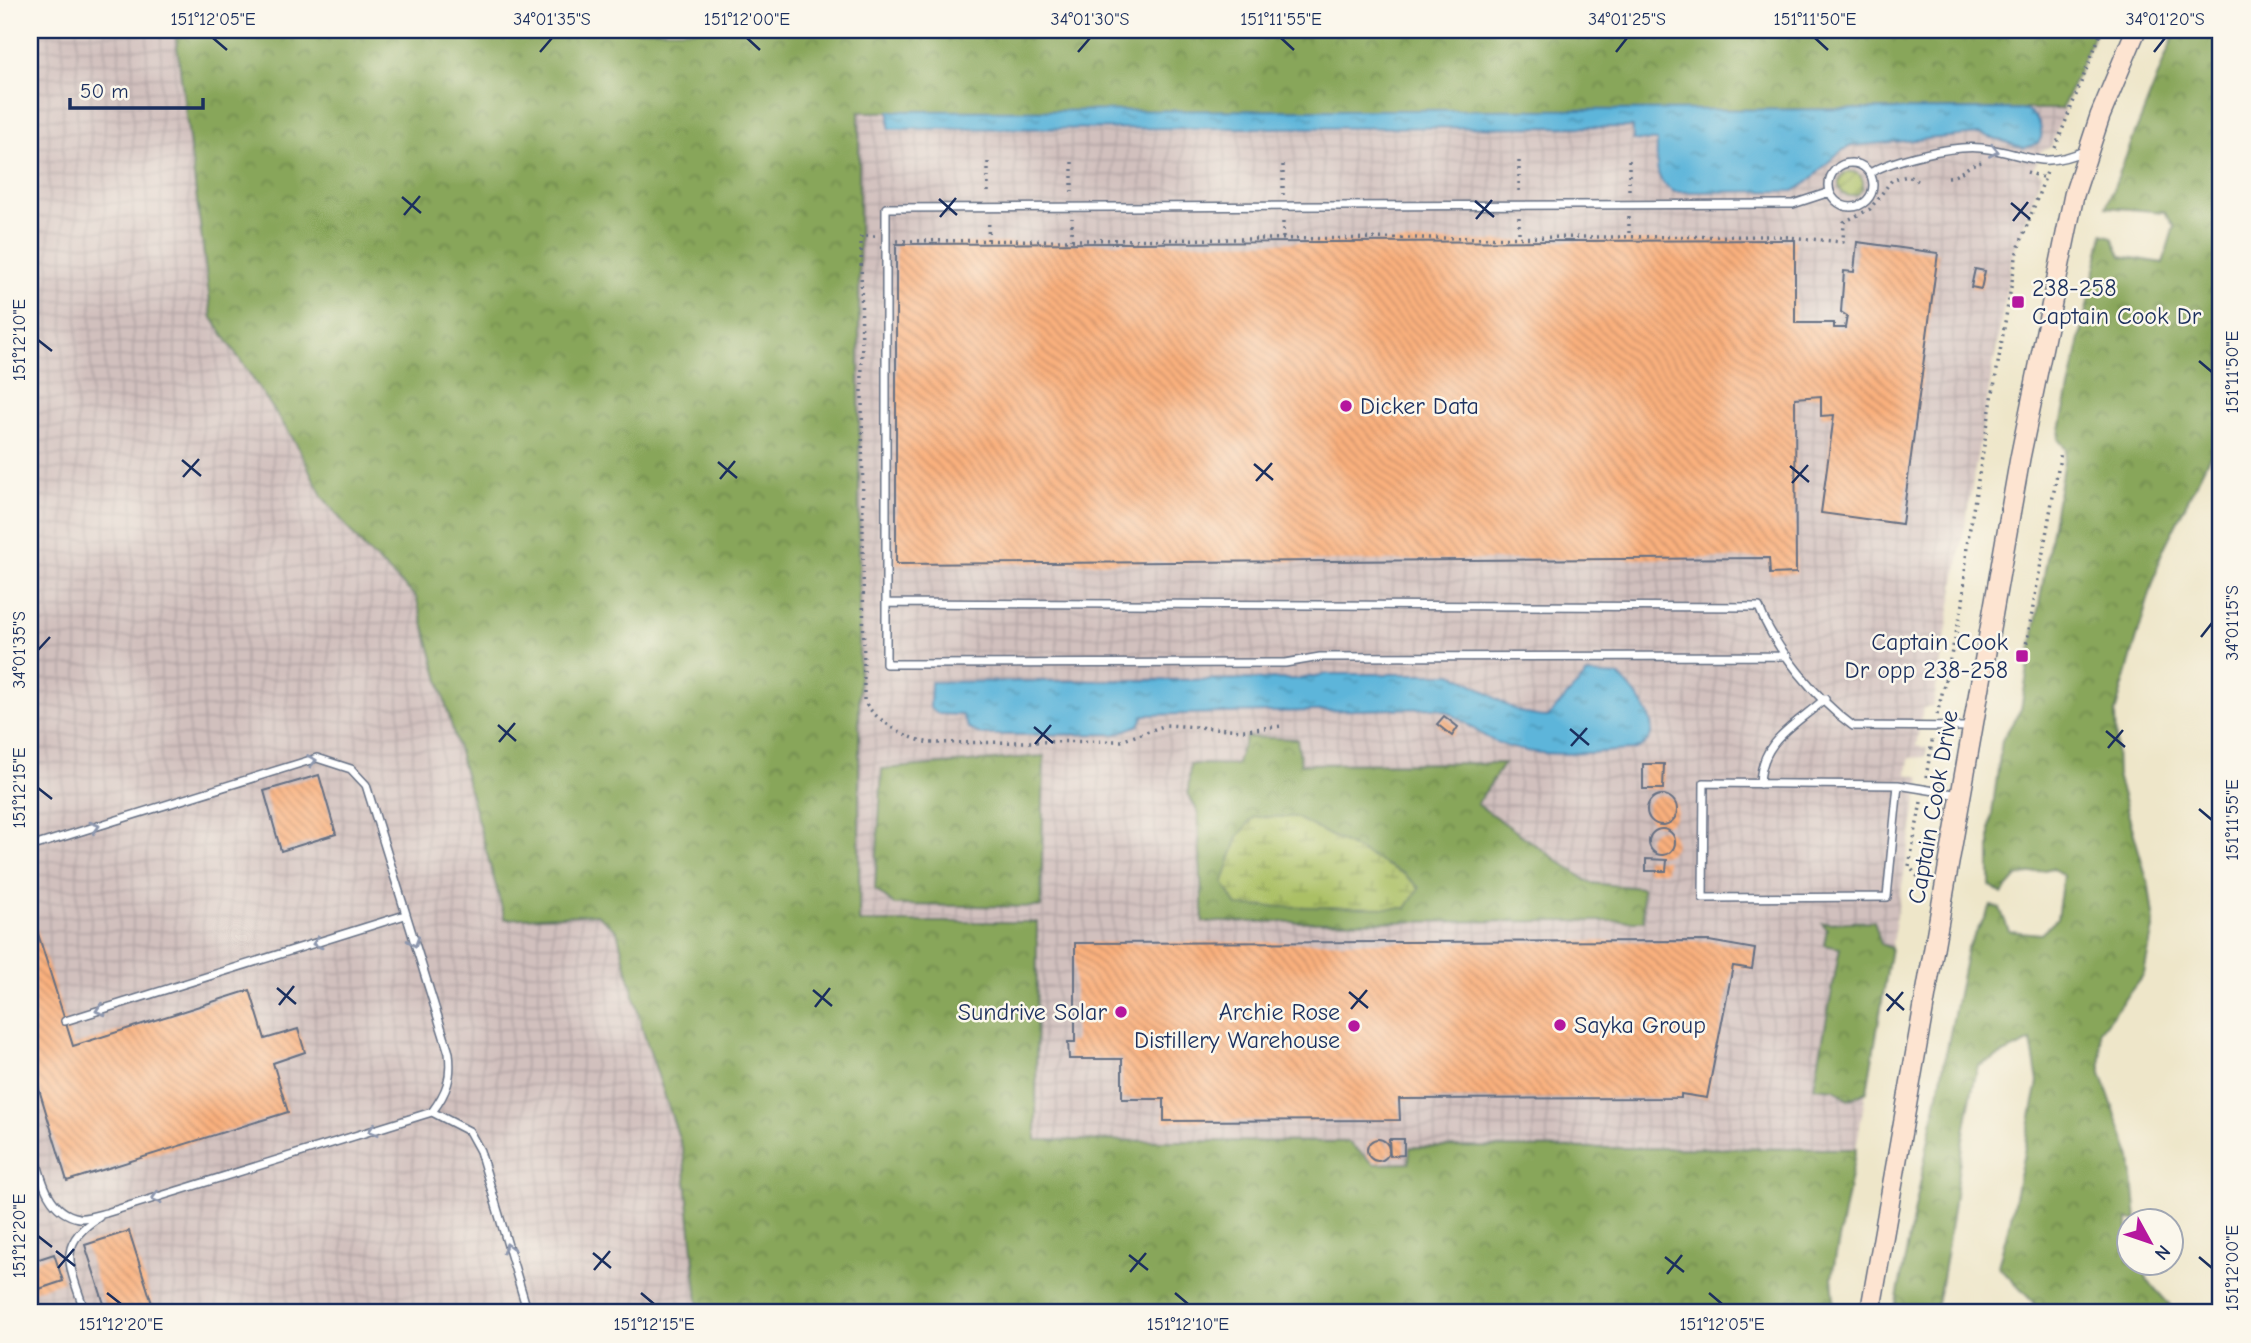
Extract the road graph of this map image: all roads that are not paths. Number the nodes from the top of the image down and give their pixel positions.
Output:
1 (2136, 30) edge
2 (2090, 148) junction
3 (1870, 173) junction
4 (1830, 192) junction
5 (886, 603) junction
6 (1787, 656) junction
7 (1825, 699) junction
8 (1972, 726) junction
9 (1760, 784) junction
10 (1898, 785) junction
11 (1960, 795) junction
12 (30, 847) edge
13 (405, 915) junction
14 (65, 1021) dead end
15 (432, 1112) junction
16 (30, 1138) edge
17 (106, 1213) junction
18 (85, 1313) edge
19 (528, 1313) edge
20 (1870, 1313) edge

1 - 2 main road, Captain Cook Drive
3 -> 2 lane
2 - 8 main road, Captain Cook Drive
3 - 4 lane
3 - 4 lane
4 - 5 lane
5 - 6 lane
5 - 6 lane
6 - 7 lane
7 - 8 lane
7 - 9 lane
8 - 11 main road, Captain Cook Drive
9 - 10 lane
9 - 10 lane
10 - 11 lane
11 - 20 main road, Captain Cook Drive
12 -> 13 lane
13 -> 14 lane
13 -> 15 lane
15 -> 17 lane
19 -> 15 lane
16 - 17 lane
17 - 18 lane

